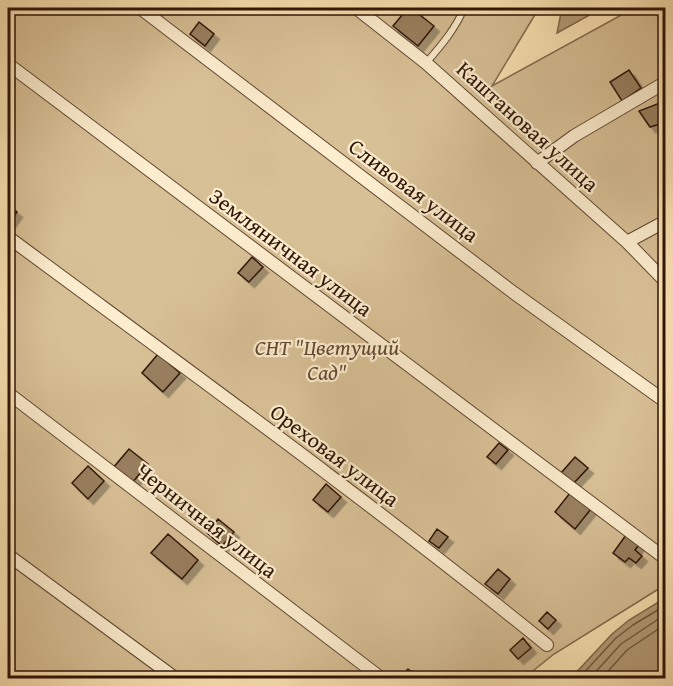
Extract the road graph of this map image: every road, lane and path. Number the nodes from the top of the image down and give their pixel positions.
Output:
1 (140, 8) edge
2 (356, 8) edge
3 (465, 8) edge
4 (426, 63) junction
5 (8, 64) edge
6 (666, 82) edge
7 (537, 162) junction
8 (666, 221) edge
9 (8, 237) edge
10 (627, 242) junction
11 (666, 282) edge
12 (8, 393) edge
13 (666, 402) edge
14 (8, 555) edge
15 (666, 559) edge
16 (547, 645) dead end
17 (175, 678) edge
18 (381, 678) edge

1 - 13 street, Сливовая улица
2 - 4 street, Каштановая улица
3 - 4 lane
4 - 7 street, Каштановая улица
5 - 15 street, Земляничная улица
6 - 7 street
7 - 10 street, Каштановая улица
8 - 10 street
9 - 16 street, Ореховая улица
10 - 11 street, Каштановая улица
12 - 18 street, Черничная улица
14 - 17 street

